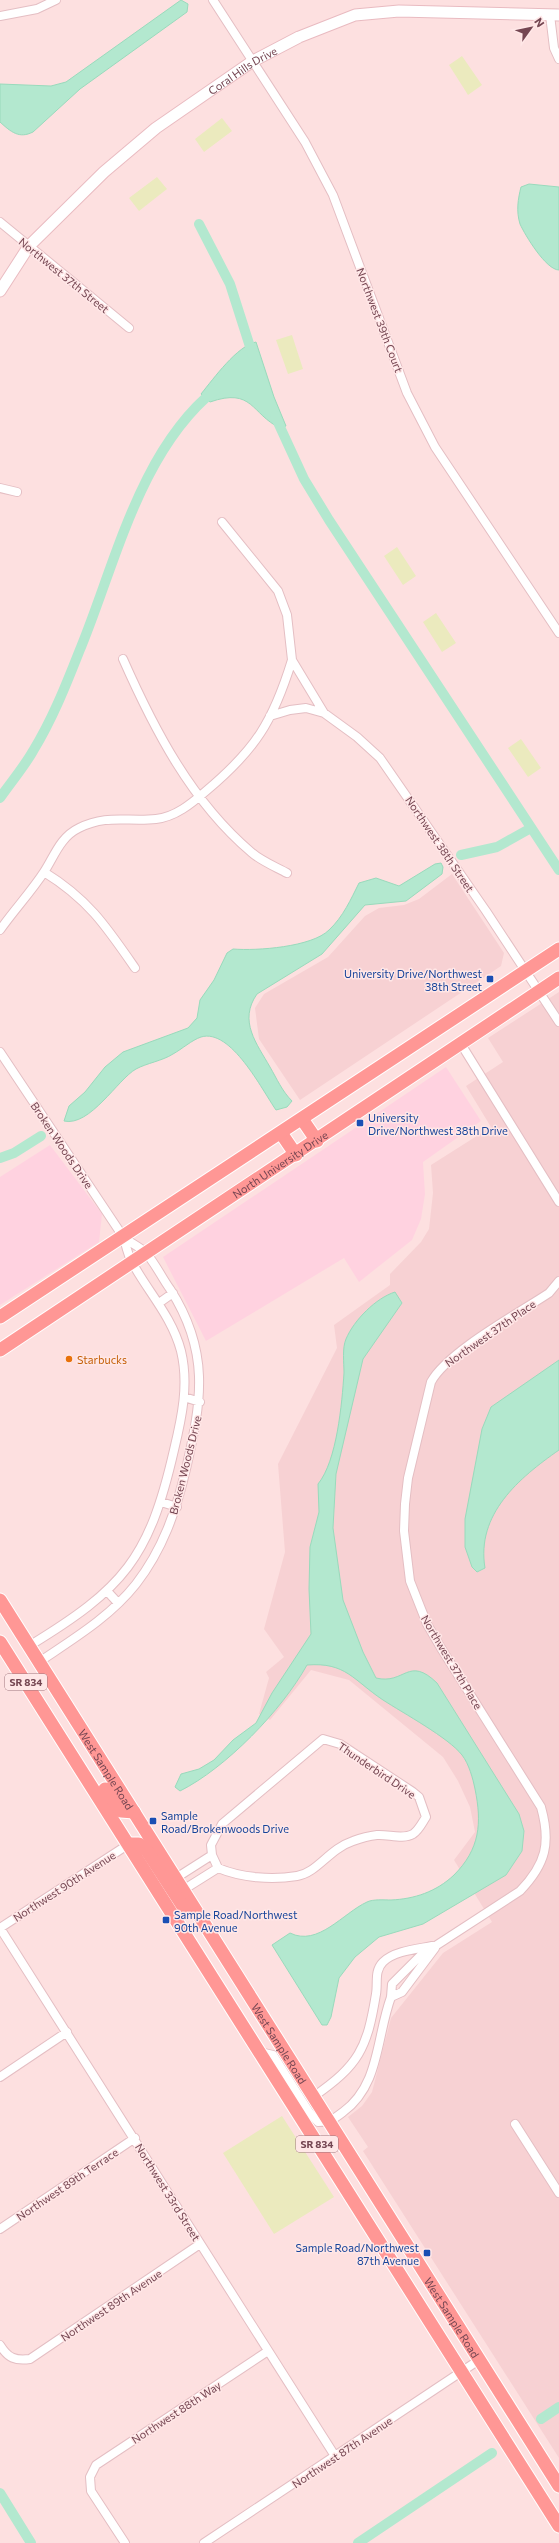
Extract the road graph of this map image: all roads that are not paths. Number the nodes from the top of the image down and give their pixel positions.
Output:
1 (56, 0) edge
2 (213, 0) edge
3 (555, 15) edge
4 (0, 16) edge
5 (559, 59) edge
6 (253, 61) junction
7 (0, 222) edge
8 (29, 246) junction
9 (0, 291) edge
10 (129, 328) dead end
11 (0, 488) edge
12 (17, 492) dead end
13 (222, 522) dead end
14 (556, 624) edge
15 (559, 633) edge
16 (123, 659) dead end
17 (292, 660) junction
18 (324, 713) junction
19 (270, 716) junction
20 (199, 797) junction
21 (44, 872) junction
22 (287, 873) dead end
23 (0, 930) edge
24 (559, 949) edge
25 (135, 968) dead end
26 (526, 970) junction
27 (559, 978) edge
28 (540, 991) junction
29 (559, 1022) edge
30 (461, 1044) junction
31 (0, 1052) edge
32 (302, 1119) junction
33 (281, 1133) junction
34 (317, 1141) junction
35 (296, 1155) junction
36 (559, 1202) edge
37 (124, 1238) junction
38 (146, 1253) junction
39 (132, 1263) junction
40 (559, 1281) edge
41 (173, 1294) junction
42 (159, 1303) junction
43 (0, 1317) edge
44 (0, 1350) edge
45 (184, 1397) junction
46 (200, 1402) junction
47 (161, 1502) junction
48 (177, 1507) junction
49 (107, 1591) junction
50 (0, 1600) edge
51 (118, 1603) junction
52 (0, 1642) edge
53 (29, 1646) junction
54 (39, 1662) junction
55 (52, 1723) junction
56 (134, 1812) junction
57 (129, 1844) junction
58 (212, 1855) junction
59 (218, 1868) junction
60 (176, 1878) junction
61 (183, 1890) junction
62 (0, 1928) edge
63 (437, 1945) junction
64 (218, 1946) junction
65 (377, 1993) junction
66 (391, 1997) junction
67 (67, 2032) junction
68 (260, 2052) junction
69 (0, 2077) edge
70 (313, 2097) junction
71 (329, 2122) junction
72 (515, 2124) dead end
73 (135, 2138) junction
74 (559, 2193) edge
75 (0, 2229) edge
76 (200, 2244) junction
77 (0, 2345) edge
78 (268, 2351) junction
79 (479, 2360) junction
80 (461, 2372) junction
81 (335, 2456) junction
82 (559, 2486) edge
83 (559, 2526) edge
84 (125, 2543) edge
85 (204, 2543) edge

1 - 4 street
2 - 6 street, Northwest 39th Court
3 - 5 street
3 - 6 street, Coral Hills Drive
6 - 8 street, Coral Hills Drive
6 - 14 street, Northwest 39th Court
7 - 8 street, Northwest 37th Street
8 - 9 street, Coral Hills Drive
8 - 10 street, Northwest 37th Street
11 - 12 street
13 - 17 street, Northwest 38th Street
14 - 15 street, Northwest 39th Court
16 - 20 street
17 - 18 street, Northwest 38th Street
17 - 19 street, Northwest 38th Street
18 - 19 street, Northwest 38th Street
18 - 26 street, Northwest 38th Street
19 - 20 street
20 - 21 street
20 - 22 street
21 - 23 street
21 - 25 street
24 - 26 main road
26 - 28 street, Northwest 38th Street
26 - 32 main road
27 - 28 main road, North University Drive
28 - 29 street, Northwest 38th Street
28 - 30 main road, North University Drive
30 - 34 main road, North University Drive
30 - 36 street
31 - 37 street, Broken Woods Drive
32 - 33 main road
32 - 34 main road
33 - 35 main road
33 - 37 main road
34 - 35 main road, North University Drive
35 - 38 main road, North University Drive
37 - 38 street, Broken Woods Drive
37 - 39 street, Broken Woods Drive
37 - 43 main road
38 - 39 main road, North University Drive
38 - 41 street, Broken Woods Drive
39 - 42 street, Broken Woods Drive
39 - 44 main road, North University Drive
40 - 63 street, Northwest 37th Place
41 - 42 street
41 - 46 street, Broken Woods Drive
42 - 45 street, Broken Woods Drive
45 - 46 street
45 - 47 street, Broken Woods Drive
46 - 48 street, Broken Woods Drive
47 - 48 street
47 - 49 street, Broken Woods Drive
48 - 51 street, Broken Woods Drive
49 - 51 street
49 - 53 street, Broken Woods Drive
50 - 53 main road, West Sample Road / SR 834
51 - 54 street, Broken Woods Drive
52 - 55 main road, West Sample Road / SR 834
53 - 54 main road, West Sample Road / SR 834
54 - 56 main road, West Sample Road / SR 834
55 - 56 main road
55 - 57 main road, West Sample Road / SR 834
56 - 60 main road, West Sample Road / SR 834
57 - 62 street, Northwest 90th Avenue
57 - 64 main road
57 - 68 main road, West Sample Road / SR 834
58 - 59 street
58 - 59 street, Thunderbird Drive
58 - 60 street
59 - 61 street
60 - 61 main road, West Sample Road / SR 834
61 - 64 main road, West Sample Road / SR 834
62 - 67 street, Northwest 33rd Street
63 - 65 street, Northwest 37th Place
63 - 66 street, Northwest 37th Place
64 - 70 main road, West Sample Road / SR 834
65 - 66 street
65 - 70 street, Northwest 37th Place
66 - 71 street
67 - 69 street
67 - 73 street, Northwest 33rd Street
68 - 71 street
68 - 80 main road, West Sample Road / SR 834
70 - 71 main road, West Sample Road / SR 834
71 - 79 main road, West Sample Road / SR 834
72 - 74 street
73 - 75 street, Northwest 89th Terrace
73 - 76 street, Northwest 33rd Street
76 - 77 street, Northwest 89th Avenue
76 - 78 street, Northwest 33rd Street
78 - 81 street, Northwest 33rd Street
78 - 84 street, Northwest 88th Way
79 - 80 street, Northwest 87th Avenue
79 - 82 main road, West Sample Road / SR 834
80 - 81 street, Northwest 87th Avenue
80 - 83 main road, West Sample Road / SR 834
81 - 85 street, Northwest 87th Avenue

